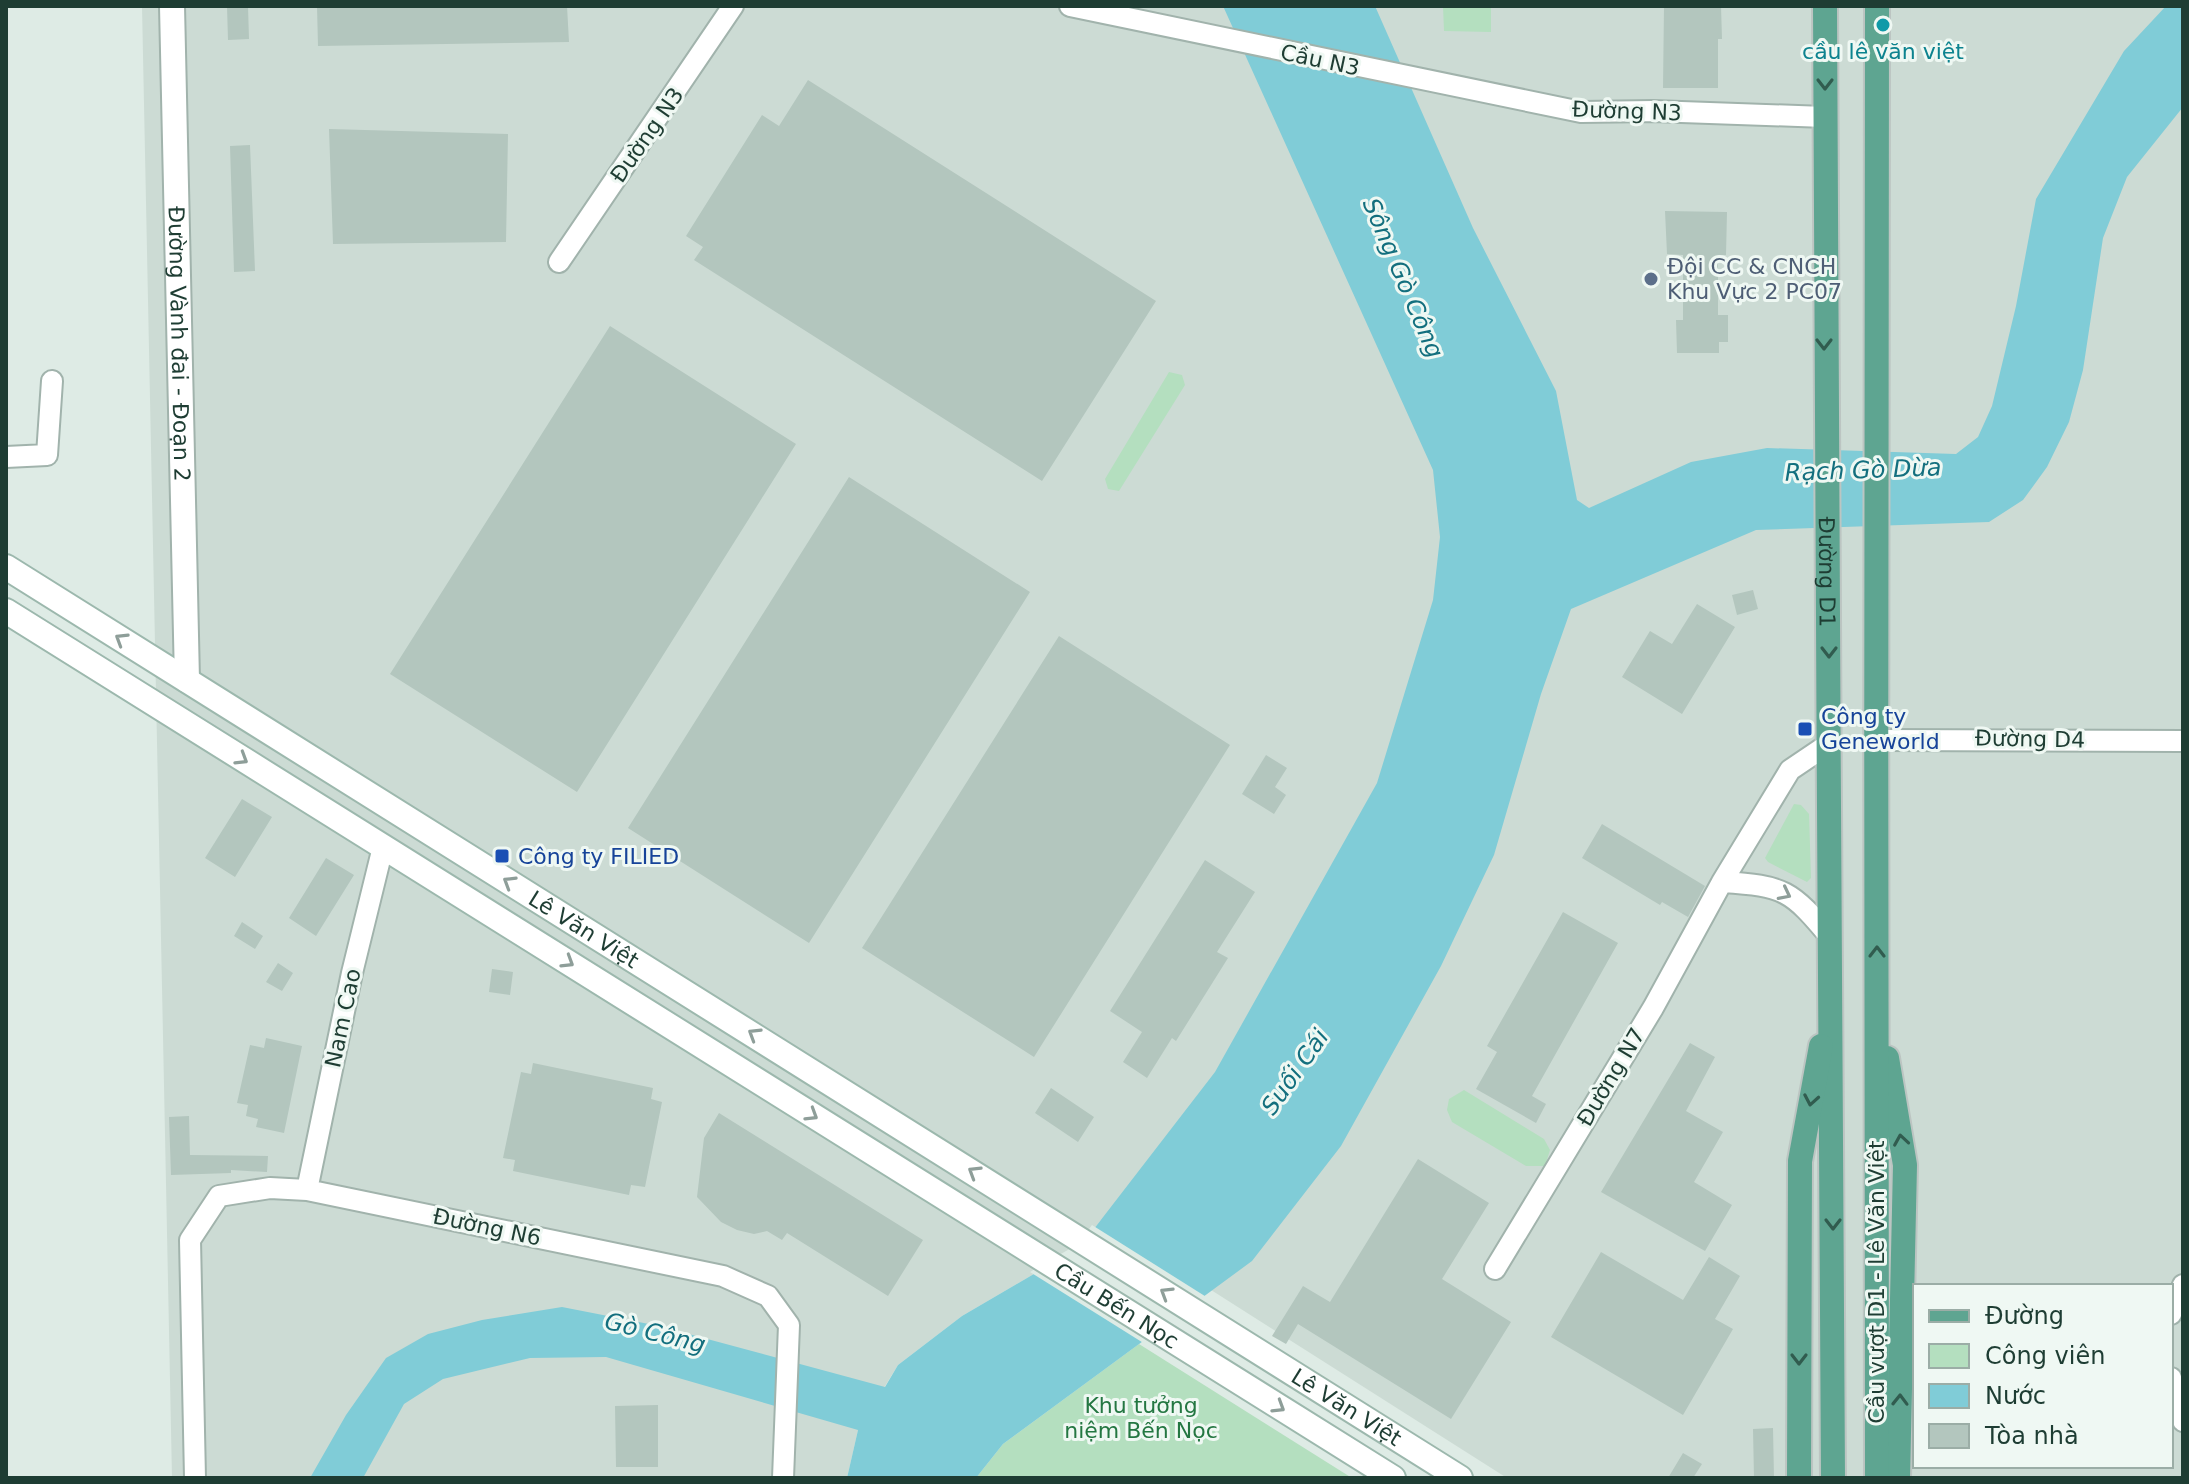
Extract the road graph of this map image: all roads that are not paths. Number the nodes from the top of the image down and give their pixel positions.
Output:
1 (172, 6) edge
2 (733, 6) edge
3 (1070, 6) edge
4 (1825, 6) edge
5 (1877, 6) edge
6 (1894, 6) edge
7 (1432, 83) joint
8 (1825, 117) junction
9 (559, 262) dead end
10 (52, 381) dead end
11 (1884, 384) junction
12 (6, 457) edge
13 (6, 567) edge
14 (6, 611) edge
15 (187, 680) junction
16 (1878, 740) junction
17 (2183, 741) edge
18 (1830, 743) junction
19 (389, 806) junction
20 (383, 847) junction
21 (1722, 882) junction
22 (1831, 938) junction
23 (1877, 993) junction
24 (1830, 996) junction
25 (1876, 1086) joint
26 (1833, 1090) joint
27 (307, 1190) junction
28 (1040, 1213) joint
29 (1021, 1245) joint
30 (1495, 1269) dead end
31 (2183, 1285) edge
32 (2173, 1309) edge
33 (1232, 1334) joint
34 (1213, 1365) joint
35 (2173, 1385) edge
36 (2183, 1421) edge
37 (1387, 1432) junction
38 (1367, 1462) junction
39 (195, 1478) edge
40 (783, 1478) edge
41 (1393, 1478) edge
42 (1460, 1478) edge
43 (1799, 1478) edge
44 (1833, 1478) edge
45 (1877, 1478) edge
46 (1898, 1478) edge

1 - 15 main road, Đường Vành đai - Đoạn 2
2 - 9 street, Đường N3
3 - 7 street, Cầu N3
4 -> 8 main road, Đường D1
5 - 11 main road, Đường D1
6 - 11 main road, Đường D1
7 - 8 street, Đường N3
8 -> 18 main road, Đường D1
10 - 12 street
11 - 16 main road, Đường D1
15 -> 13 main road, Lê Văn Việt
14 -> 20 main road, Lê Văn Việt
15 - 19 main road, Lê Văn Việt
16 - 17 street, Đường D4
23 -> 16 main road, Đường D1
18 - 21 street, Đường N7
18 - 22 main road, Đường D1
19 - 20 main road
28 -> 19 main road, Lê Văn Việt
20 - 27 street, Nam Cao
20 -> 29 main road, Lê Văn Việt
21 -> 22 street
21 - 30 street, Đường N7
22 - 24 main road, Đường D1
23 - 25 main road, Đường D1
46 -> 23 main road
24 - 26 main road, Đường D1
24 -> 43 main road
25 - 45 main road, Cầu vượt D1 - Lê Văn Việt
26 -> 44 main road, Cầu vượt D1 - Lê Văn Việt
27 - 39 street, Đường N6
27 - 40 street, Đường N6
33 -> 28 main road, Cầu Bến Nọc
29 - 34 main road, Cầu Bến Nọc
31 - 32 street
33 - 37 main road, Lê Văn Việt
34 -> 38 main road, Lê Văn Việt
35 - 36 street
37 - 38 main road
37 - 42 main road, Lê Văn Việt
38 - 41 main road, Lê Văn Việt

